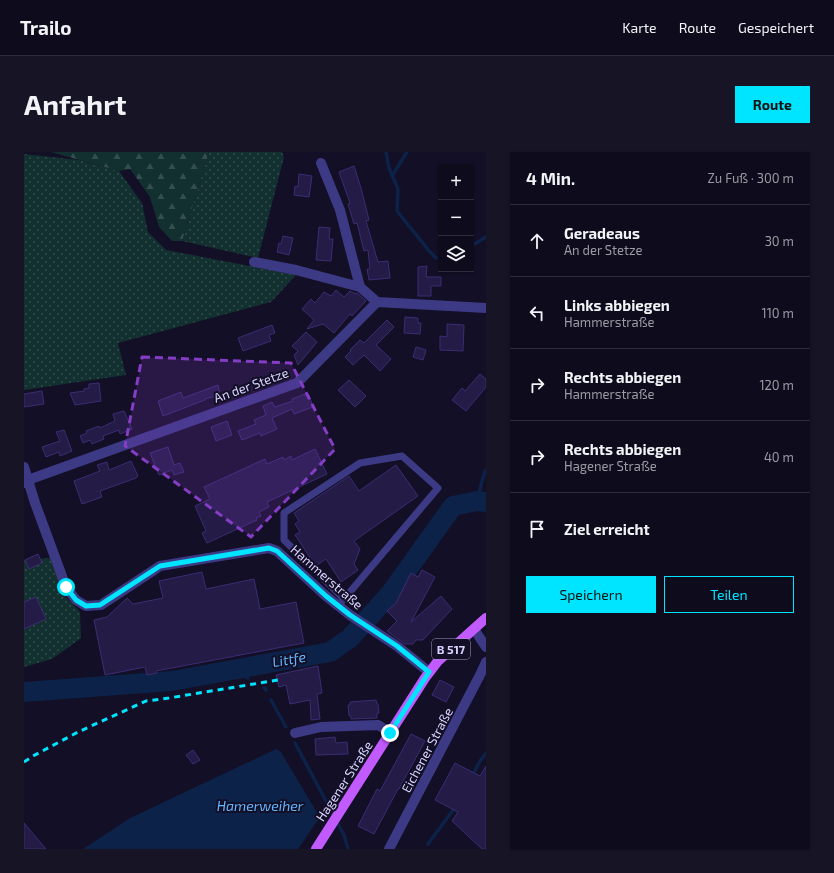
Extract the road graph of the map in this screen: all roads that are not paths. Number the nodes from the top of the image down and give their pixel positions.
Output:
1 (321, 163) dead end
2 (254, 262) dead end
3 (360, 287) junction
4 (377, 302) junction
5 (486, 308) edge
6 (24, 467) edge
7 (26, 481) edge
8 (341, 602) junction
9 (486, 618) edge
10 (474, 629) junction
11 (486, 647) edge
12 (486, 662) edge
13 (429, 672) junction
14 (295, 733) dead end
15 (390, 733) junction
16 (316, 849) edge
17 (389, 849) edge

1 - 3 street
2 - 3 street
3 - 4 street
4 - 5 street
4 - 7 street, An der Stetze
6 - 7 street
7 - 8 street, Hammerstraße
8 - 8 lane
8 - 13 street, Hammerstraße
9 - 10 main road, Hagener Straße / B 517
10 - 11 street
10 - 13 main road, Hagener Straße / B 517
12 - 17 street, Eichener Straße
13 - 15 main road, Hagener Straße / B 517
14 - 15 street
15 - 16 main road, Hagener Straße / B 517

